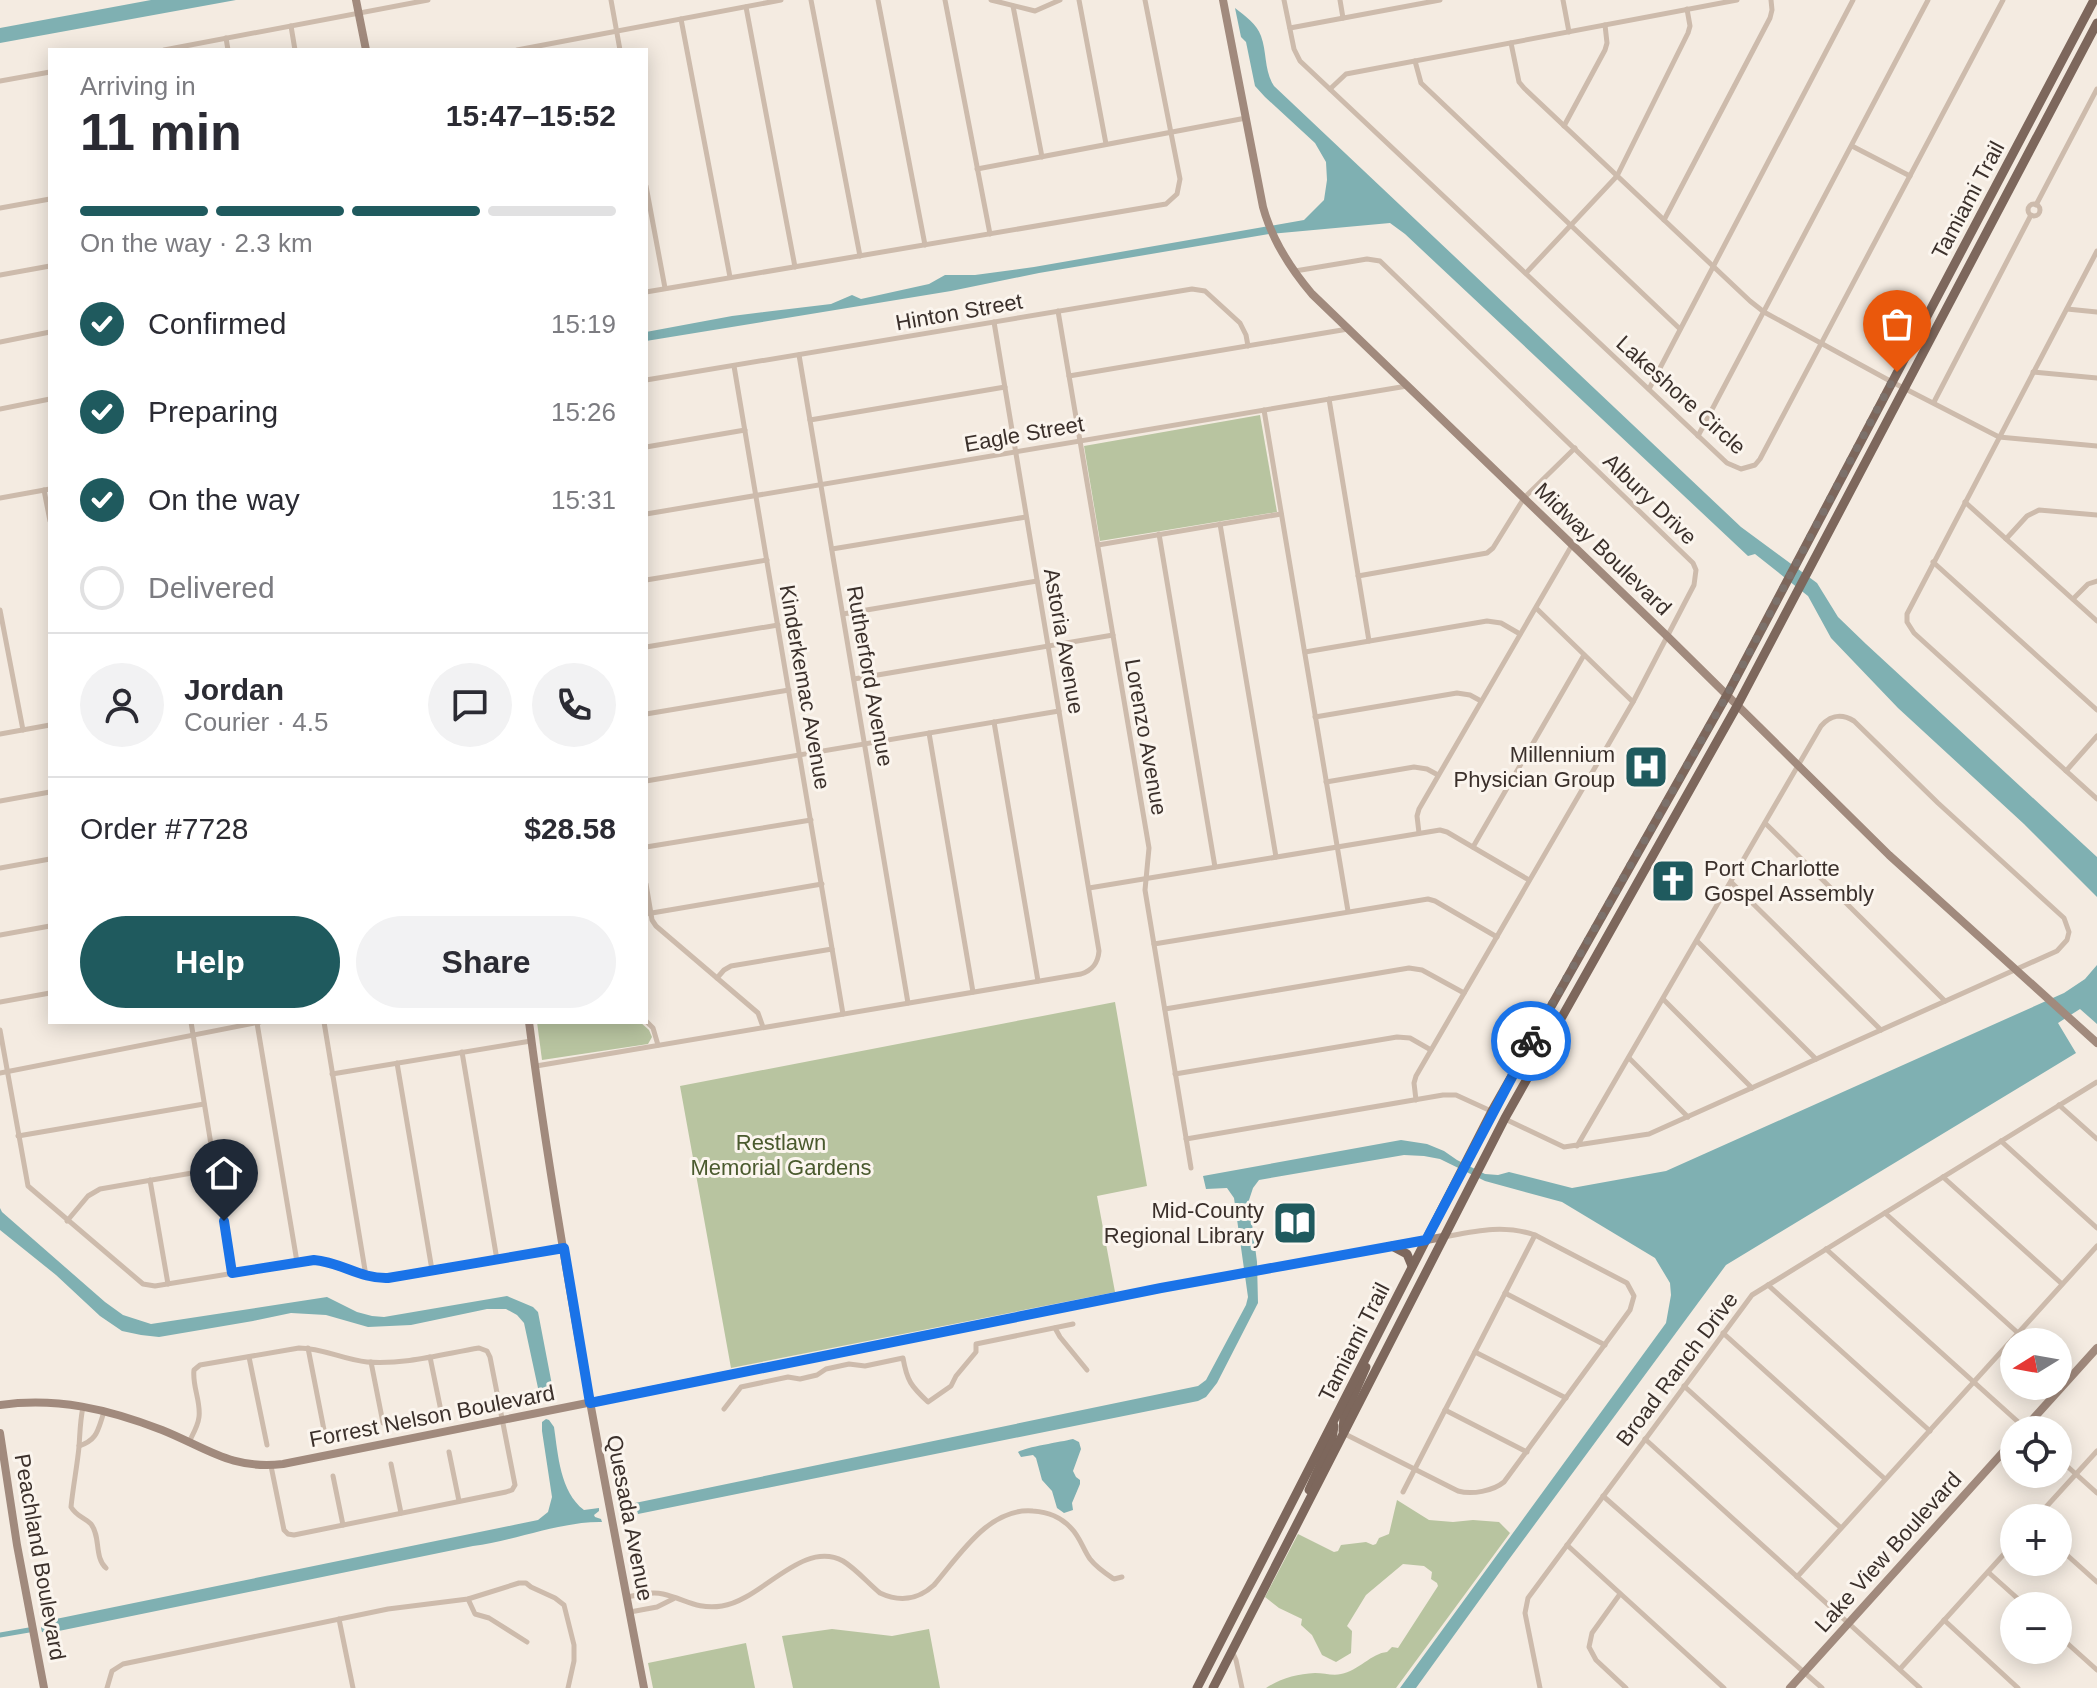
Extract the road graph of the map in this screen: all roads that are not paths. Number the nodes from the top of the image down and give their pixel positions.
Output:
1 (356, 0) edge
2 (428, 0) edge
3 (611, 0) edge
4 (781, 0) edge
5 (811, 0) edge
6 (878, 0) edge
7 (945, 0) edge
8 (991, 0) edge
9 (1060, 0) edge
10 (1079, 0) edge
11 (1145, 0) edge
12 (1223, 0) edge
13 (1284, 0) edge
14 (1340, 0) edge
15 (1396, 0) edge
16 (1440, 0) edge
17 (1563, 0) edge
18 (1737, 0) edge
19 (1771, 0) edge
20 (1853, 0) edge
21 (1928, 0) edge
22 (2003, 0) edge
23 (2094, 0) edge
24 (1013, 6) junction
25 (746, 7) junction
26 (1397, 8) junction
27 (1687, 9) junction
28 (359, 13) junction
29 (1343, 18) junction
30 (681, 19) junction
31 (2097, 23) edge
32 (1605, 25) junction
33 (291, 26) junction
34 (1290, 28) junction
35 (617, 31) junction
36 (1569, 32) junction
37 (226, 38) junction
38 (1511, 43) junction
39 (174, 48) edge
40 (228, 48) edge
41 (295, 48) edge
42 (366, 48) edge
43 (528, 48) edge
44 (620, 48) edge
45 (1415, 61) junction
46 (48, 72) edge
47 (0, 81) edge
48 (1330, 89) junction
49 (2097, 89) edge
50 (1246, 118) junction
51 (1564, 126) junction
52 (2027, 126) junction
53 (1171, 133) junction
54 (1106, 145) junction
55 (1852, 146) junction
56 (2015, 149) junction
57 (2028, 153) junction
58 (1042, 157) junction
59 (977, 169) junction
60 (1617, 176) junction
61 (1910, 176) junction
62 (2016, 177) junction
63 (48, 199) edge
64 (0, 208) edge
65 (649, 219) edge
66 (1664, 220) junction
67 (1571, 226) junction
68 (990, 234) junction
69 (925, 245) junction
70 (2097, 251) edge
71 (860, 256) junction
72 (48, 266) edge
73 (795, 267) junction
74 (1713, 267) junction
75 (1294, 272) junction
76 (1526, 273) junction
77 (0, 275) edge
78 (730, 277) junction
79 (665, 288) junction
80 (648, 292) edge
81 (2067, 309) junction
82 (1058, 311) junction
83 (1764, 312) junction
84 (2097, 312) edge
85 (994, 322) junction
86 (1349, 329) junction
87 (1680, 329) junction
88 (48, 332) edge
89 (0, 342) edge
90 (1822, 343) junction
91 (1248, 346) junction
92 (799, 355) junction
93 (734, 366) junction
94 (2033, 372) junction
95 (1069, 376) junction
96 (2097, 378) edge
97 (648, 380) edge
98 (1892, 382) junction
99 (1408, 386) junction
100 (1005, 387) junction
101 (1905, 388) junction
102 (1649, 389) junction
103 (48, 399) edge
104 (1329, 399) junction
105 (1934, 402) junction
106 (0, 409) edge
107 (1264, 410) junction
108 (810, 420) junction
109 (745, 430) junction
110 (1698, 436) junction
111 (1999, 437) junction
112 (1080, 441) junction
113 (2097, 446) edge
114 (648, 447) edge
115 (1575, 448) junction
116 (1015, 452) junction
117 (821, 484) junction
118 (47, 489) edge
119 (756, 495) junction
120 (0, 498) edge
121 (1524, 498) junction
122 (1965, 502) junction
123 (648, 514) edge
124 (1281, 514) junction
125 (2097, 515) edge
126 (1026, 517) junction
127 (1220, 524) junction
128 (1159, 534) junction
129 (2006, 539) junction
130 (1572, 544) junction
131 (1098, 545) junction
132 (832, 549) junction
133 (767, 560) junction
134 (1933, 562) junction
135 (1358, 576) junction
136 (648, 580) edge
137 (1037, 581) junction
138 (2097, 581) edge
139 (2073, 600) junction
140 (1535, 608) junction
141 (0, 610) edge
142 (843, 614) junction
143 (2097, 621) edge
144 (778, 625) junction
145 (1520, 634) junction
146 (1113, 635) junction
147 (1667, 636) junction
148 (1369, 641) junction
149 (1048, 646) junction
150 (648, 647) edge
151 (1305, 652) junction
152 (1584, 655) junction
153 (854, 679) junction
154 (789, 690) junction
155 (1727, 695) junction
156 (1481, 701) junction
157 (1633, 702) junction
158 (1737, 706) junction
159 (2097, 710) edge
160 (1059, 711) junction
161 (648, 714) edge
162 (1315, 717) junction
163 (994, 722) junction
164 (48, 725) edge
165 (23, 730) junction
166 (929, 733) junction
167 (0, 734) edge
168 (2097, 736) edge
169 (865, 744) junction
170 (800, 755) junction
171 (1798, 765) junction
172 (2066, 771) junction
173 (1438, 775) junction
174 (648, 781) edge
175 (1326, 782) junction
176 (48, 792) edge
177 (2097, 799) edge
178 (0, 801) edge
179 (811, 820) junction
180 (1765, 823) junction
181 (1419, 833) junction
182 (648, 847) edge
183 (1337, 847) junction
184 (1473, 847) junction
185 (1276, 857) junction
186 (48, 859) edge
187 (1215, 867) junction
188 (0, 868) edge
189 (1146, 879) junction
190 (1529, 880) junction
191 (1731, 882) junction
192 (822, 884) junction
193 (1089, 888) junction
194 (1348, 911) junction
195 (648, 913) edge
196 (48, 926) edge
197 (0, 935) edge
198 (1497, 937) junction
199 (1697, 941) junction
200 (1154, 944) junction
201 (832, 949) junction
202 (2015, 969) junction
203 (717, 978) junction
204 (1038, 981) junction
205 (973, 992) junction
206 (48, 993) edge
207 (1464, 993) junction
208 (1663, 999) junction
209 (1945, 1001) junction
210 (0, 1002) edge
211 (908, 1003) junction
212 (1165, 1009) junction
213 (843, 1014) junction
214 (648, 1023) edge
215 (191, 1024) edge
216 (248, 1024) edge
217 (258, 1024) edge
218 (324, 1024) edge
219 (529, 1024) edge
220 (763, 1027) junction
221 (0, 1030) edge
222 (1881, 1030) junction
223 (193, 1035) junction
224 (532, 1040) junction
225 (2097, 1043) edge
226 (658, 1045) junction
227 (1431, 1050) junction
228 (462, 1052) junction
229 (1629, 1058) junction
230 (1816, 1059) junction
231 (397, 1063) junction
232 (535, 1066) junction
233 (4, 1072) edge
234 (332, 1074) junction
235 (1175, 1074) junction
236 (2097, 1082) edge
237 (1506, 1086) junction
238 (1752, 1088) junction
239 (1416, 1100) junction
240 (204, 1104) junction
241 (2059, 1105) junction
242 (1492, 1111) junction
243 (1688, 1117) junction
244 (1505, 1118) junction
245 (18, 1136) junction
246 (1494, 1137) junction
247 (1186, 1139) junction
248 (2097, 1139) edge
249 (2001, 1141) junction
250 (1577, 1146) junction
251 (1191, 1168) dead end
252 (215, 1169) junction
253 (1943, 1177) junction
254 (150, 1180) junction
255 (1884, 1213) junction
256 (67, 1221) junction
257 (2097, 1228) edge
258 (1535, 1235) junction
259 (1443, 1237) junction
260 (1426, 1240) junction
261 (1392, 1246) junction
262 (2097, 1246) edge
263 (564, 1248) junction
264 (1826, 1249) junction
265 (497, 1260) junction
266 (297, 1262) junction
267 (1412, 1266) junction
268 (432, 1270) junction
269 (232, 1273) junction
270 (366, 1276) junction
271 (168, 1284) junction
272 (2062, 1284) junction
273 (1768, 1285) junction
274 (1505, 1293) junction
275 (1073, 1324) dead end
276 (1055, 1328) junction
277 (2012, 1328) edge
278 (2022, 1328) edge
279 (1378, 1333) junction
280 (1723, 1333) junction
281 (1605, 1345) junction
282 (308, 1348) junction
283 (2097, 1348) edge
284 (1475, 1352) junction
285 (2000, 1353) edge
286 (249, 1357) junction
287 (430, 1357) junction
288 (371, 1362) junction
289 (1087, 1370) dead end
290 (1974, 1382) junction
291 (1684, 1386) junction
292 (1566, 1398) junction
293 (590, 1403) junction
294 (0, 1405) edge
295 (83, 1406) junction
296 (724, 1409) dead end
297 (1445, 1410) junction
298 (441, 1411) dead end
299 (104, 1412) junction
300 (2011, 1416) edge
301 (2037, 1416) edge
302 (503, 1420) junction
303 (1333, 1422) junction
304 (383, 1423) dead end
305 (1930, 1431) junction
306 (0, 1433) edge
307 (1343, 1433) junction
308 (325, 1435) dead end
309 (1645, 1439) junction
310 (189, 1442) junction
311 (267, 1445) dead end
312 (79, 1446) junction
313 (2097, 1451) edge
314 (449, 1452) dead end
315 (1527, 1452) junction
316 (2000, 1455) edge
317 (391, 1464) dead end
318 (271, 1466) junction
319 (1415, 1469) junction
320 (2072, 1470) edge
321 (2076, 1474) junction
322 (333, 1476) dead end
323 (1885, 1479) junction
324 (1403, 1492) dead end
325 (2097, 1493) edge
326 (1603, 1496) junction
327 (459, 1501) junction
328 (2049, 1504) edge
329 (1302, 1512) junction
330 (401, 1513) junction
331 (343, 1525) junction
332 (1841, 1528) junction
333 (1567, 1545) junction
334 (2000, 1559) edge
335 (2072, 1560) edge
336 (106, 1568) dead end
337 (1988, 1572) junction
338 (1122, 1577) dead end
339 (1797, 1577) junction
340 (2097, 1582) edge
341 (2010, 1592) edge
342 (1620, 1594) junction
343 (627, 1597) junction
344 (674, 1598) junction
345 (468, 1599) junction
346 (629, 1612) junction
347 (339, 1619) junction
348 (1944, 1620) junction
349 (1848, 1623) junction
350 (527, 1642) dead end
351 (2072, 1648) edge
352 (1232, 1651) junction
353 (1900, 1669) junction
354 (2097, 1670) edge
355 (1804, 1672) junction
356 (44, 1688) edge
357 (107, 1688) edge
358 (353, 1688) edge
359 (568, 1688) edge
360 (644, 1688) edge
361 (1197, 1688) edge
362 (1213, 1688) edge
363 (1242, 1688) edge
364 (1540, 1688) edge
365 (1626, 1688) edge
366 (1724, 1688) edge
367 (1790, 1688) edge
368 (1822, 1688) edge
369 (1920, 1688) edge
370 (2018, 1688) edge

1 - 28 street
2 - 28 street
3 - 35 street
4 - 25 street
5 - 71 street
6 - 69 street
7 - 59 street
8 - 24 street
9 - 24 street
10 - 54 street
11 - 53 street
12 - 50 street, Midway Boulevard
13 - 34 street, Lakeshore Circle
14 - 29 street
15 - 26 street
16 - 26 street
17 - 36 street
18 - 27 street
19 - 66 street
20 - 74 street
21 - 55 street
22 - 61 street, Lakeshore Circle
23 - 52 main road, Tamiami Trail
24 - 58 street
25 - 30 street
25 - 73 street
26 - 29 street
27 - 32 street
27 - 60 street
28 - 33 street
28 - 42 street
29 - 34 street
30 - 35 street
30 - 78 street
31 - 57 main road, Tamiami Trail
32 - 36 street
32 - 51 street
33 - 37 street
33 - 41 street
34 - 48 street, Lakeshore Circle
35 - 43 street
35 - 44 street
36 - 38 street
37 - 39 street
37 - 40 street
38 - 45 street
38 - 51 street
45 - 48 street
45 - 67 street
46 - 47 street
48 - 76 street, Lakeshore Circle
49 - 105 street
50 - 53 street
50 - 75 street, Midway Boulevard
51 - 60 street
52 - 56 main road, Tamiami Trail
52 - 57 main road
53 - 54 street
53 - 68 street
54 - 58 street
55 - 61 street
55 - 83 street
56 - 62 main road
56 - 98 main road, Tamiami Trail
57 - 62 main road, Tamiami Trail
58 - 59 street
59 - 68 street
60 - 66 street
60 - 67 street
61 - 90 street, Lakeshore Circle
62 - 101 main road, Tamiami Trail
63 - 64 street
65 - 79 street
66 - 74 street
67 - 76 street
67 - 87 street
68 - 69 street
69 - 71 street
70 - 81 street
71 - 73 street
72 - 77 street
73 - 78 street
74 - 83 street
74 - 87 street
75 - 86 street, Midway Boulevard
75 - 115 street, Albury Drive
76 - 102 street, Lakeshore Circle
78 - 79 street
79 - 80 street
81 - 84 street
81 - 94 street
82 - 85 street, Hinton Street
82 - 91 street, Hinton Street
82 - 95 street, Lorenzo Avenue
83 - 90 street
83 - 110 street
85 - 92 street, Hinton Street
85 - 100 street, Astoria Avenue
86 - 91 street
86 - 99 street, Midway Boulevard
87 - 102 street
88 - 89 street
90 - 98 street
90 - 110 street, Lakeshore Circle
91 - 95 street
92 - 93 street, Hinton Street
92 - 108 street, Rutherford Avenue
93 - 97 street, Hinton Street
93 - 109 street, Kinderkemac Avenue
94 - 96 street
94 - 111 street
95 - 112 street, Lorenzo Avenue
98 - 101 street
98 - 155 main road, Tamiami Trail
99 - 104 street, Eagle Street
99 - 121 street, Midway Boulevard
100 - 108 street
100 - 116 street, Astoria Avenue
101 - 105 street
101 - 158 main road, Tamiami Trail
102 - 110 street, Lakeshore Circle
103 - 106 street
104 - 107 street, Eagle Street
104 - 135 street
105 - 111 street
107 - 112 street, Eagle Street
107 - 124 street
108 - 117 street, Rutherford Avenue
109 - 114 street
109 - 119 street, Kinderkemac Avenue
111 - 113 street
111 - 122 street
112 - 116 street, Eagle Street
112 - 131 street, Lorenzo Avenue
115 - 121 street
115 - 147 street, Albury Drive
116 - 117 street, Eagle Street
116 - 126 street, Astoria Avenue
117 - 119 street, Eagle Street
117 - 132 street, Rutherford Avenue
118 - 120 street
119 - 123 street, Eagle Street
119 - 133 street, Kinderkemac Avenue
121 - 130 street, Midway Boulevard
121 - 135 street
122 - 129 street
122 - 134 street
124 - 127 street
124 - 151 street
125 - 129 street
126 - 132 street
126 - 137 street, Astoria Avenue
127 - 128 street
127 - 185 street
128 - 131 street
128 - 187 street
129 - 139 street
130 - 140 street
130 - 147 street, Midway Boulevard
131 - 146 street, Lorenzo Avenue
132 - 142 street, Rutherford Avenue
133 - 136 street
133 - 144 street, Kinderkemac Avenue
134 - 159 street
134 - 172 street
135 - 148 street
137 - 142 street
137 - 149 street, Astoria Avenue
138 - 139 street
139 - 143 street
140 - 145 street
140 - 152 street
141 - 165 street
142 - 153 street, Rutherford Avenue
144 - 150 street
144 - 154 street, Kinderkemac Avenue
145 - 148 street
145 - 156 street
146 - 149 street
146 - 189 street, Lorenzo Avenue
147 - 155 street, Midway Boulevard
147 - 157 street, Albury Drive
148 - 151 street
149 - 153 street
149 - 160 street, Astoria Avenue
151 - 162 street
152 - 157 street
152 - 184 street
153 - 169 street, Rutherford Avenue
154 - 161 street
154 - 170 street, Kinderkemac Avenue
155 - 158 street, Midway Boulevard
155 - 237 main road, Tamiami Trail
156 - 162 street
156 - 173 street
157 - 190 street, Albury Drive
158 - 171 street, Midway Boulevard
158 - 244 main road, Tamiami Trail
160 - 163 street
160 - 193 street, Astoria Avenue
162 - 175 street
163 - 166 street
163 - 204 street
164 - 165 street
165 - 167 street
166 - 169 street
166 - 205 street
168 - 172 street
169 - 170 street
169 - 211 street, Rutherford Avenue
170 - 174 street
170 - 179 street, Kinderkemac Avenue
171 - 180 street
171 - 202 street, Midway Boulevard
171 - 202 street
172 - 177 street
173 - 175 street
173 - 181 street
175 - 183 street
176 - 178 street
179 - 182 street
179 - 192 street, Kinderkemac Avenue
180 - 191 street
180 - 209 street
181 - 183 street
181 - 184 street
183 - 185 street
183 - 194 street
184 - 190 street
185 - 187 street
186 - 188 street
187 - 189 street
189 - 193 street
189 - 200 street, Lorenzo Avenue
190 - 198 street, Albury Drive
191 - 199 street
191 - 222 street
192 - 195 street
192 - 201 street, Kinderkemac Avenue
193 - 204 street, Astoria Avenue
194 - 198 street
194 - 200 street
195 - 203 street
196 - 197 street
198 - 207 street, Albury Drive
199 - 208 street
199 - 230 street
200 - 212 street, Lorenzo Avenue
201 - 203 street
201 - 213 street, Kinderkemac Avenue
202 - 209 street
202 - 225 street, Midway Boulevard
203 - 220 street
204 - 205 street
205 - 211 street
206 - 210 street
207 - 212 street
207 - 227 street, Albury Drive
208 - 229 street
208 - 238 street
209 - 222 street
211 - 213 street
212 - 235 street, Lorenzo Avenue
213 - 220 street
214 - 226 street
215 - 223 street
216 - 223 street
217 - 266 street
218 - 234 street
219 - 224 street, Quesada Avenue
220 - 226 street
221 - 233 street
222 - 230 street
223 - 233 street
223 - 240 street
224 - 228 street
224 - 232 street, Quesada Avenue
226 - 232 street
227 - 235 street
227 - 239 street, Albury Drive
228 - 231 street
228 - 265 street
229 - 243 street
229 - 250 street
230 - 238 street
231 - 234 street
231 - 268 street
232 - 263 street, Quesada Avenue
233 - 245 street
234 - 270 street
235 - 247 street, Lorenzo Avenue
236 - 241 street, Broad Ranch Drive
237 - 242 main road, Tamiami Trail
237 - 244 main road
238 - 243 street
239 - 242 street
239 - 247 street
240 - 245 street
240 - 252 street
241 - 248 street
241 - 249 street, Broad Ranch Drive
242 - 246 main road
242 - 260 main road, Tamiami Trail
243 - 250 street
244 - 246 main road, Tamiami Trail
244 - 250 street
245 - 256 street
246 - 259 main road, Tamiami Trail
247 - 251 street, Lorenzo Avenue
249 - 253 street, Broad Ranch Drive
249 - 257 street
252 - 254 street
252 - 269 street
253 - 255 street, Broad Ranch Drive
253 - 272 street
254 - 256 street
254 - 271 street
255 - 264 street, Broad Ranch Drive
255 - 277 street
256 - 271 street
258 - 259 street
258 - 274 street
258 - 281 street
259 - 260 street, Forrest Nelson Boulevard
259 - 307 main road, Tamiami Trail
260 - 261 street, Forrest Nelson Boulevard
260 - 267 main road, Tamiami Trail
261 - 267 main road
261 - 293 street, Forrest Nelson Boulevard
262 - 272 street
263 - 265 street
263 - 293 street, Quesada Avenue
264 - 273 street, Broad Ranch Drive
264 - 290 street
265 - 268 street
266 - 269 street
266 - 270 street
267 - 279 main road, Tamiami Trail
268 - 270 street
269 - 271 street
272 - 278 street
273 - 280 street, Broad Ranch Drive
273 - 305 street
274 - 281 street
274 - 284 street
275 - 276 street
276 - 289 street
276 - 296 street
279 - 303 main road, Tamiami Trail
279 - 307 main road
280 - 291 street, Broad Ranch Drive
280 - 323 street
281 - 292 street
282 - 286 street
282 - 288 street
282 - 308 street
283 - 301 street
284 - 292 street
284 - 297 street
285 - 290 street
286 - 310 street
286 - 311 street
287 - 288 street
287 - 298 street
287 - 302 street
288 - 304 street
290 - 300 street
290 - 305 street
291 - 309 street, Broad Ranch Drive
291 - 332 street
292 - 315 street
293 - 302 street, Forrest Nelson Boulevard
293 - 343 street, Quesada Avenue
294 - 295 street, Forrest Nelson Boulevard
295 - 299 street, Forrest Nelson Boulevard
295 - 312 street
297 - 315 street
297 - 319 street
299 - 310 street, Forrest Nelson Boulevard
299 - 312 street
302 - 318 street, Forrest Nelson Boulevard
302 - 327 street
303 - 329 main road
303 - 361 main road, Tamiami Trail
305 - 323 street
306 - 356 street, Peachland Boulevard
307 - 319 street
307 - 329 main road, Tamiami Trail
309 - 326 street, Broad Ranch Drive
309 - 339 street
310 - 318 street, Forrest Nelson Boulevard
312 - 336 street
313 - 321 street
314 - 327 street
315 - 319 street
316 - 349 street, Lake View Boulevard
317 - 330 street
318 - 331 street
319 - 324 street
320 - 321 street
321 - 325 street
321 - 328 street
322 - 331 street
323 - 332 street
326 - 333 street, Broad Ranch Drive
326 - 355 street
327 - 330 street
329 - 352 main road, Tamiami Trail
330 - 331 street
332 - 339 street
333 - 342 street
333 - 364 street, Broad Ranch Drive
334 - 337 street
335 - 340 street
337 - 341 street
337 - 348 street
338 - 344 street
339 - 349 street
342 - 365 street
342 - 366 street
343 - 344 street
343 - 346 street, Quesada Avenue
344 - 346 street
345 - 347 street
345 - 350 street
345 - 359 street
346 - 360 street, Quesada Avenue
347 - 357 street
347 - 358 street
348 - 353 street
348 - 370 street
349 - 353 street
349 - 355 street, Lake View Boulevard
351 - 354 street
352 - 362 main road, Tamiami Trail
352 - 363 street
353 - 369 street
355 - 367 street, Lake View Boulevard
355 - 368 street

